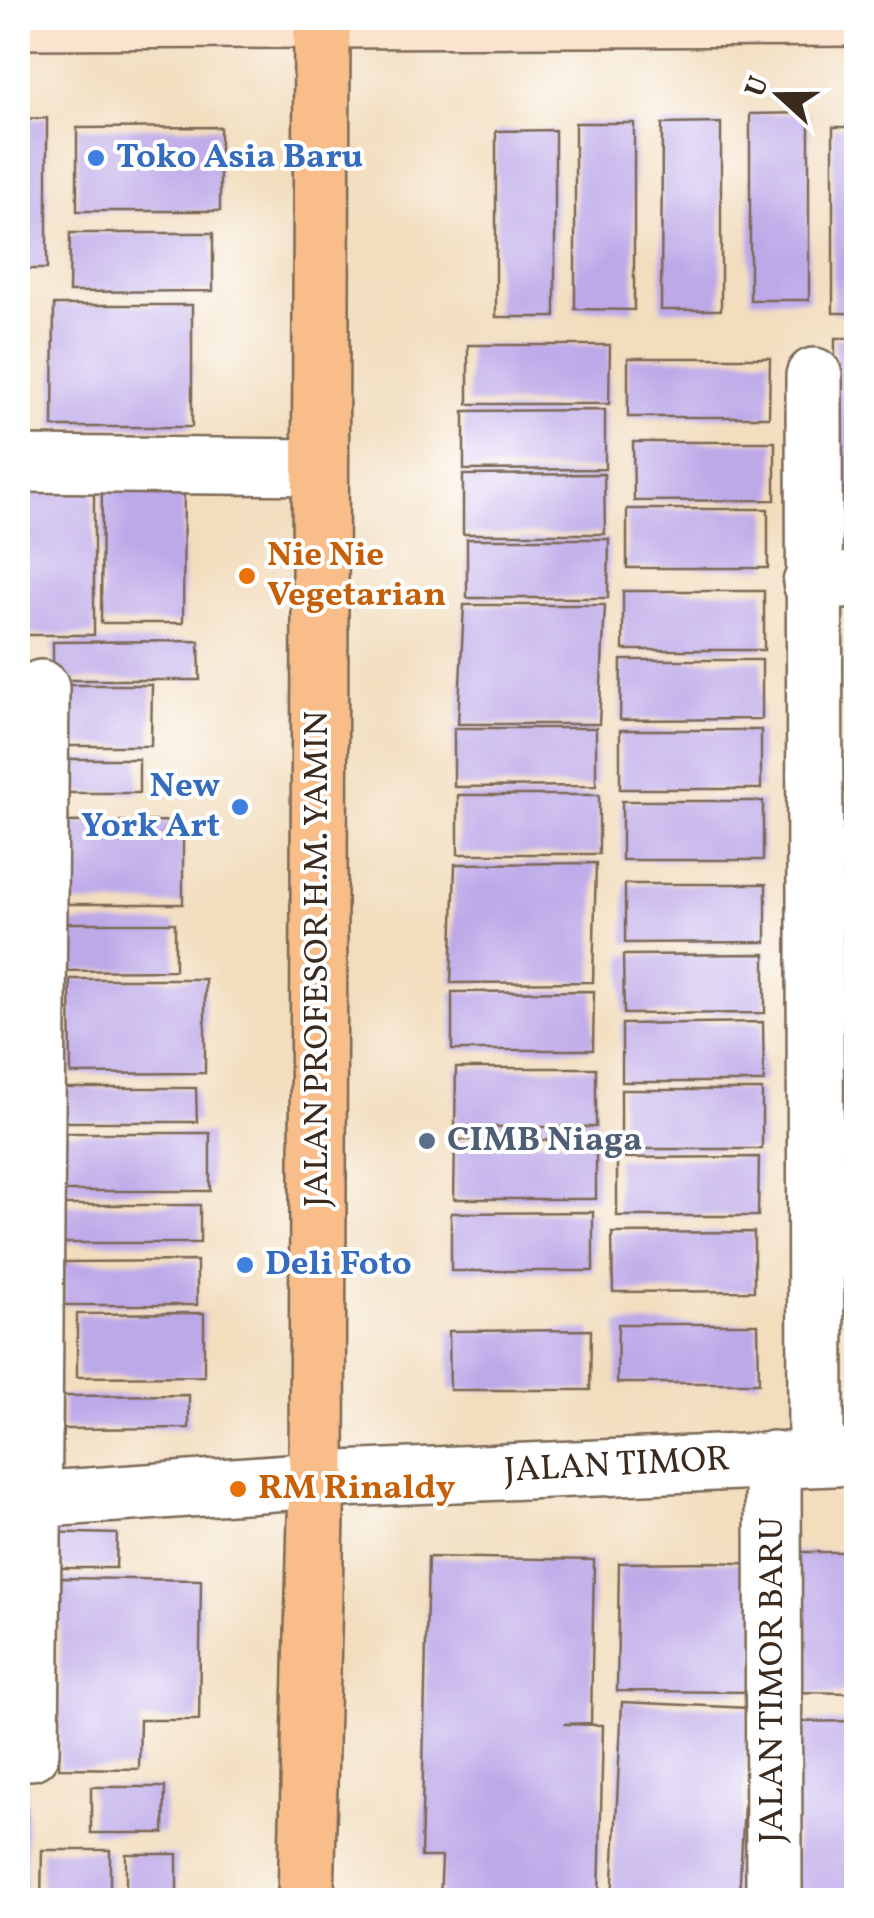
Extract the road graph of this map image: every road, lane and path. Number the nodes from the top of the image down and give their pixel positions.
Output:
1 (856, 18) edge
2 (322, 20) edge
3 (18, 21) edge
4 (814, 376) dead end
5 (18, 464) edge
6 (319, 467) junction
7 (834, 582) edge
8 (40, 688) dead end
9 (835, 1006) edge
10 (815, 1458) edge
11 (316, 1480) junction
12 (24, 1501) edge
13 (31, 1752) dead end
14 (306, 1900) edge
15 (774, 1900) edge

1 - 2 main road
2 - 3 main road
2 - 6 main road, JALAN PROFESOR H.M. YAMIN
4 - 7 street, JALAN TIMOR BARU
5 - 6 street
6 - 11 main road, JALAN PROFESOR H.M. YAMIN
7 - 9 street, JALAN TIMOR BARU
8 - 12 street
9 - 10 street, JALAN TIMOR BARU
10 - 11 street, JALAN TIMOR
10 - 15 street, JALAN TIMOR BARU
11 - 12 street, JALAN TIMOR
11 - 14 main road, JALAN PROFESOR H.M. YAMIN
12 - 13 street

